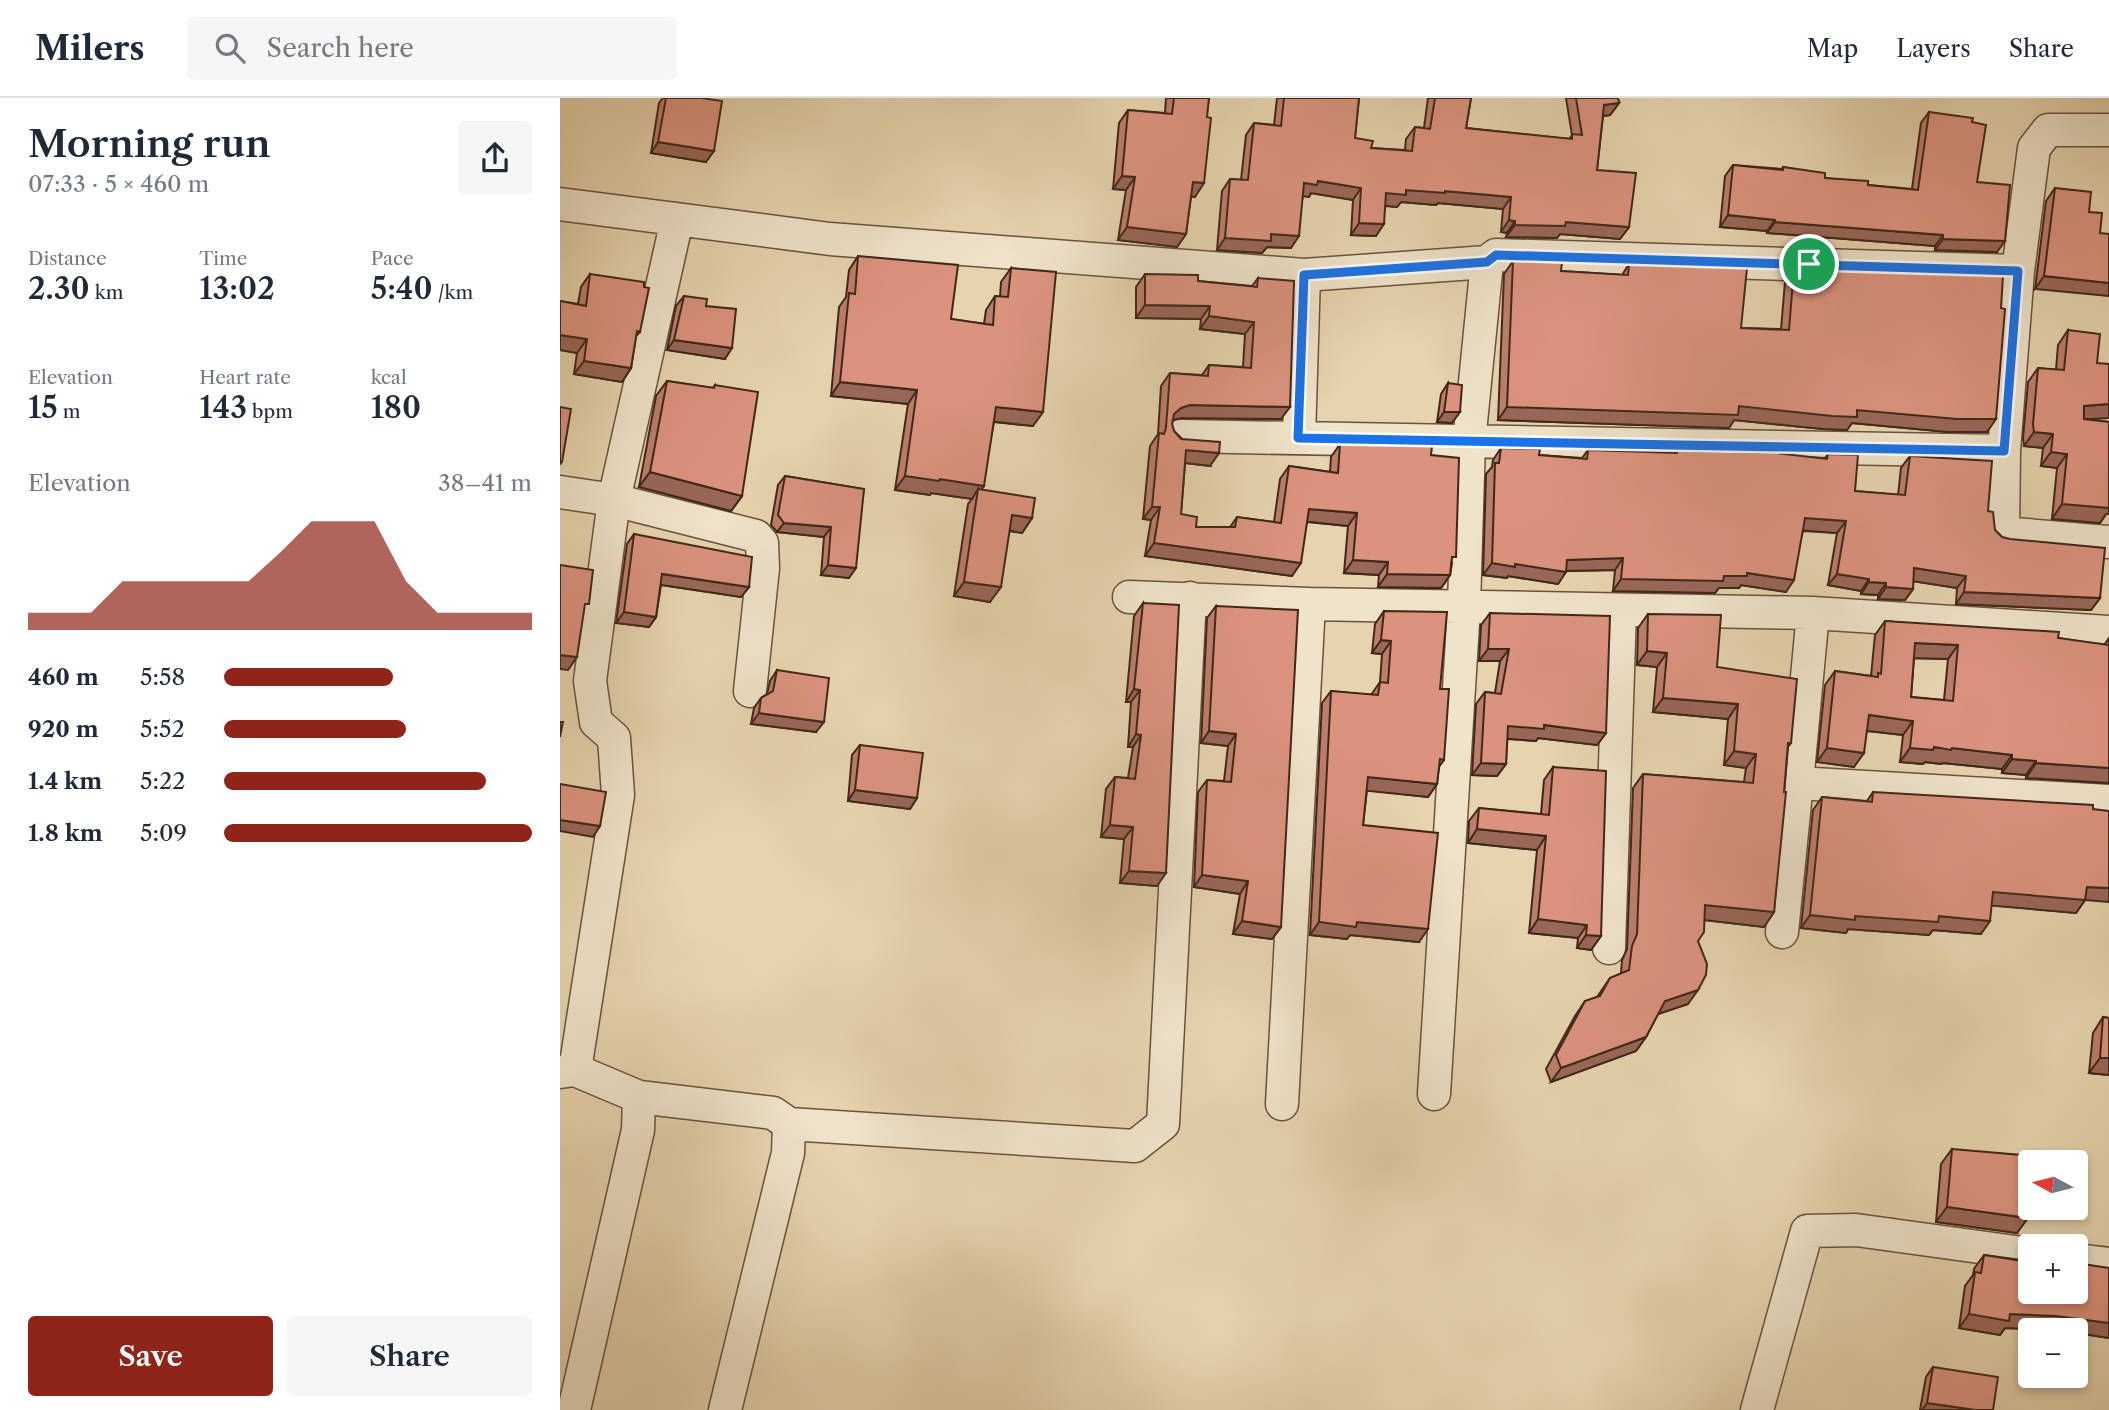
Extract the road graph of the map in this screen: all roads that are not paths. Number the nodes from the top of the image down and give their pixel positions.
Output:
1 (2109, 130) edge
2 (560, 204) edge
3 (677, 219) junction
4 (1487, 262) junction
5 (2018, 271) junction
6 (1304, 275) junction
7 (1181, 436) edge
8 (1298, 438) junction
9 (1469, 442) junction
10 (2004, 451) junction
11 (560, 492) edge
12 (614, 500) junction
13 (2109, 542) edge
14 (1129, 597) dead end
15 (1190, 598) junction
16 (1309, 604) junction
17 (1464, 607) junction
18 (1620, 611) junction
19 (1813, 612) junction
20 (2109, 632) edge
21 (750, 691) dead end
22 (1797, 783) junction
23 (2109, 801) edge
24 (1782, 932) dead end
25 (1609, 948) dead end
26 (568, 1071) edge
27 (1434, 1094) dead end
28 (639, 1097) junction
29 (1282, 1104) dead end
30 (789, 1124) junction
31 (2018, 1252) edge
32 (2088, 1261) edge
33 (2109, 1264) edge
34 (574, 1410) edge
35 (725, 1410) edge
36 (1756, 1410) edge

1 - 5 street
2 - 3 street
3 - 6 street
3 - 12 street
4 - 5 street
4 - 6 street
4 - 9 street
5 - 10 street
6 - 8 street
7 - 8 street
8 - 9 street
9 - 10 street
9 - 17 street
10 - 13 street
11 - 12 street
12 - 21 street
12 - 26 street
14 - 15 street
15 - 16 street
15 - 30 street
16 - 17 street
16 - 29 street
17 - 18 street
17 - 27 street
18 - 19 street
18 - 25 street
19 - 20 street
19 - 22 street
22 - 23 street
22 - 24 street
26 - 28 street
28 - 30 street
28 - 34 street
30 - 35 street
31 - 36 street
32 - 33 street

